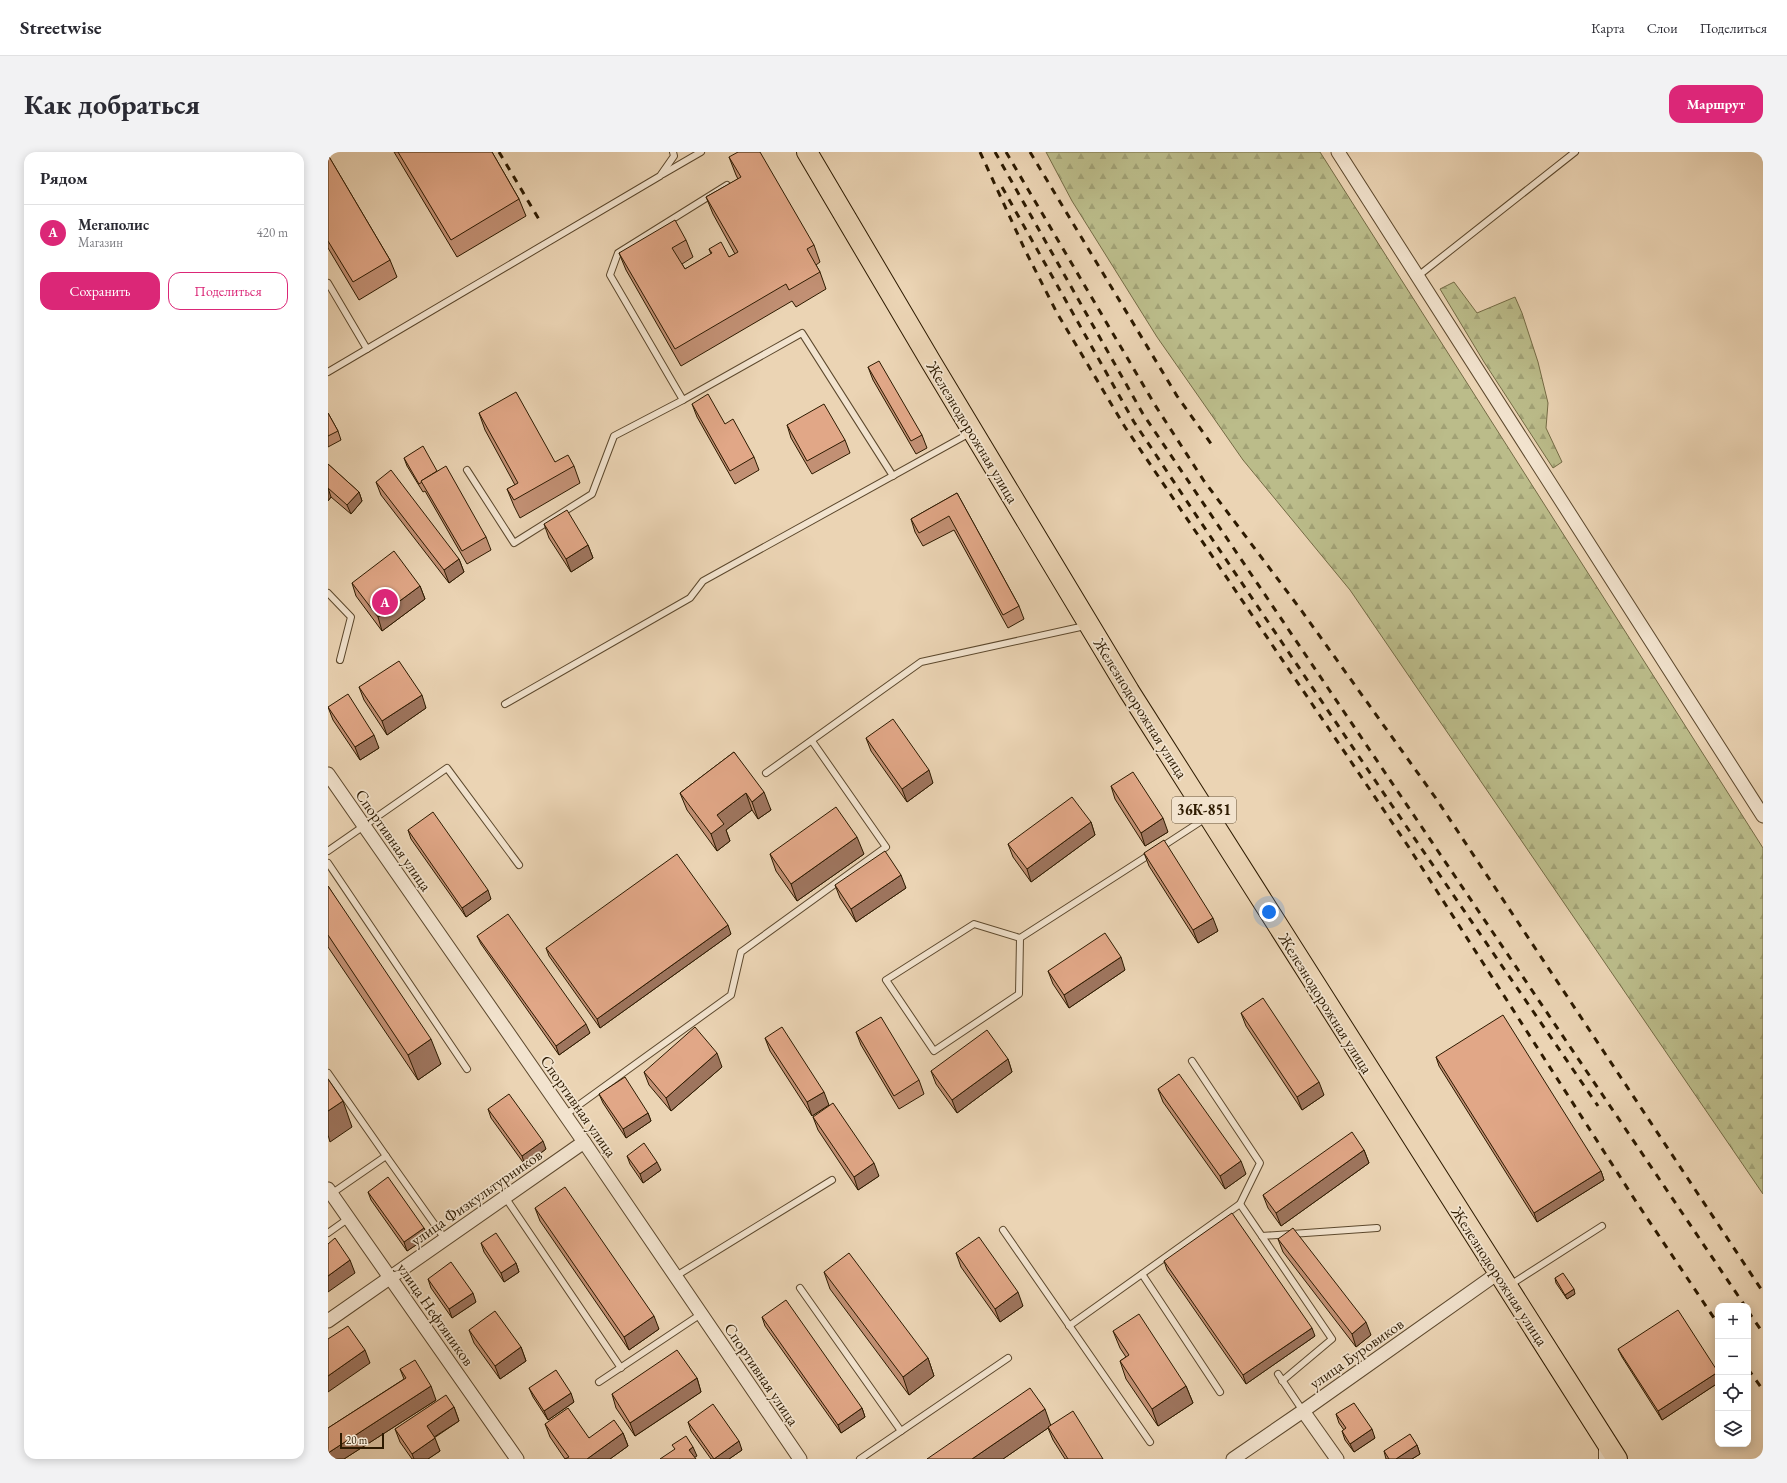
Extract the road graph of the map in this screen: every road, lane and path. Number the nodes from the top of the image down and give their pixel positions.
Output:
1 (673, 152) edge
2 (701, 152) edge
3 (807, 152) edge
4 (1338, 152) edge
5 (1575, 152) edge
6 (660, 176) junction
7 (727, 185) edge
8 (1418, 276) junction
9 (328, 282) edge
10 (367, 349) junction
11 (328, 372) edge
12 (683, 400) junction
13 (973, 432) junction
14 (467, 470) dead end
15 (893, 476) junction
16 (328, 594) edge
17 (1089, 625) junction
18 (340, 660) dead end
19 (505, 704) dead end
20 (812, 740) junction
21 (766, 773) dead end
22 (328, 774) edge
23 (1208, 816) junction
24 (1763, 816) edge
25 (364, 826) junction
26 (328, 852) edge
27 (328, 863) edge
28 (520, 865) dead end
29 (1020, 938) junction
30 (1192, 1061) dead end
31 (467, 1069) dead end
32 (328, 1073) edge
33 (565, 1115) junction
34 (584, 1142) junction
35 (386, 1156) junction
36 (832, 1180) dead end
37 (330, 1191) edge
38 (505, 1197) junction
39 (1240, 1204) junction
40 (349, 1218) junction
41 (1602, 1226) dead end
42 (1377, 1228) dead end
43 (1003, 1230) dead end
44 (328, 1233) edge
45 (1262, 1236) junction
46 (445, 1240) junction
47 (1142, 1274) junction
48 (676, 1276) junction
49 (390, 1278) junction
50 (1502, 1280) junction
51 (800, 1288) dead end
52 (701, 1314) junction
53 (328, 1321) edge
54 (1069, 1326) junction
55 (1008, 1358) dead end
56 (621, 1368) junction
57 (1278, 1374) dead end
58 (1282, 1381) junction
59 (600, 1382) dead end
60 (1220, 1392) dead end
61 (1303, 1411) junction
62 (901, 1431) junction
63 (1602, 1434) junction
64 (1150, 1442) dead end
65 (517, 1459) edge
66 (800, 1459) edge
67 (860, 1459) edge
68 (1233, 1459) edge
69 (1337, 1459) edge
70 (1602, 1459) edge
71 (1617, 1459) edge

1 - 6 lane
2 - 6 lane
3 - 13 main road, Железнодорожная улица / 36К-851
4 - 8 street
5 - 8 lane
6 - 10 lane
7 - 12 lane
8 - 24 street
9 - 10 lane
10 - 11 lane
12 - 14 lane
12 - 15 lane
13 - 15 lane
13 - 17 main road, Железнодорожная улица / 36К-851
15 - 19 lane
16 - 18 lane
17 - 20 lane
17 - 23 main road, Железнодорожная улица / 36К-851
20 - 21 lane
20 - 33 lane
22 - 25 street, Спортивная улица
23 - 29 lane
23 - 50 main road, Железнодорожная улица / 36К-851
25 - 26 lane
25 - 28 lane
25 - 33 street, Спортивная улица
27 - 31 lane
29 - 29 lane
30 - 39 lane
32 - 35 lane
33 - 34 street, Спортивная улица
34 - 38 street, улица Физкультурников
34 - 48 street, Спортивная улица
35 - 37 lane
35 - 46 lane
36 - 48 lane
37 - 40 street, улица Нефтяников
38 - 46 street, улица Физкультурников
38 - 56 lane
39 - 45 lane
39 - 47 lane
40 - 44 lane
40 - 49 street, улица Нефтяников
41 - 50 lane
42 - 45 lane
43 - 54 lane
45 - 58 lane
46 - 49 street, улица Физкультурников
47 - 54 lane
47 - 60 lane
48 - 52 street, Спортивная улица
49 - 53 street, улица Физкультурников
49 - 65 street, улица Нефтяников
50 - 61 street, улица Буровиков
50 - 63 main road, Железнодорожная улица / 36К-851
51 - 62 lane
52 - 56 lane
52 - 66 street, Спортивная улица
54 - 64 lane
55 - 62 lane
56 - 59 lane
57 - 58 lane
58 - 61 lane
61 - 68 street, улица Буровиков
61 - 69 street
62 - 67 lane
63 - 70 lane
63 - 71 main road, Железнодорожная улица / 36К-851

